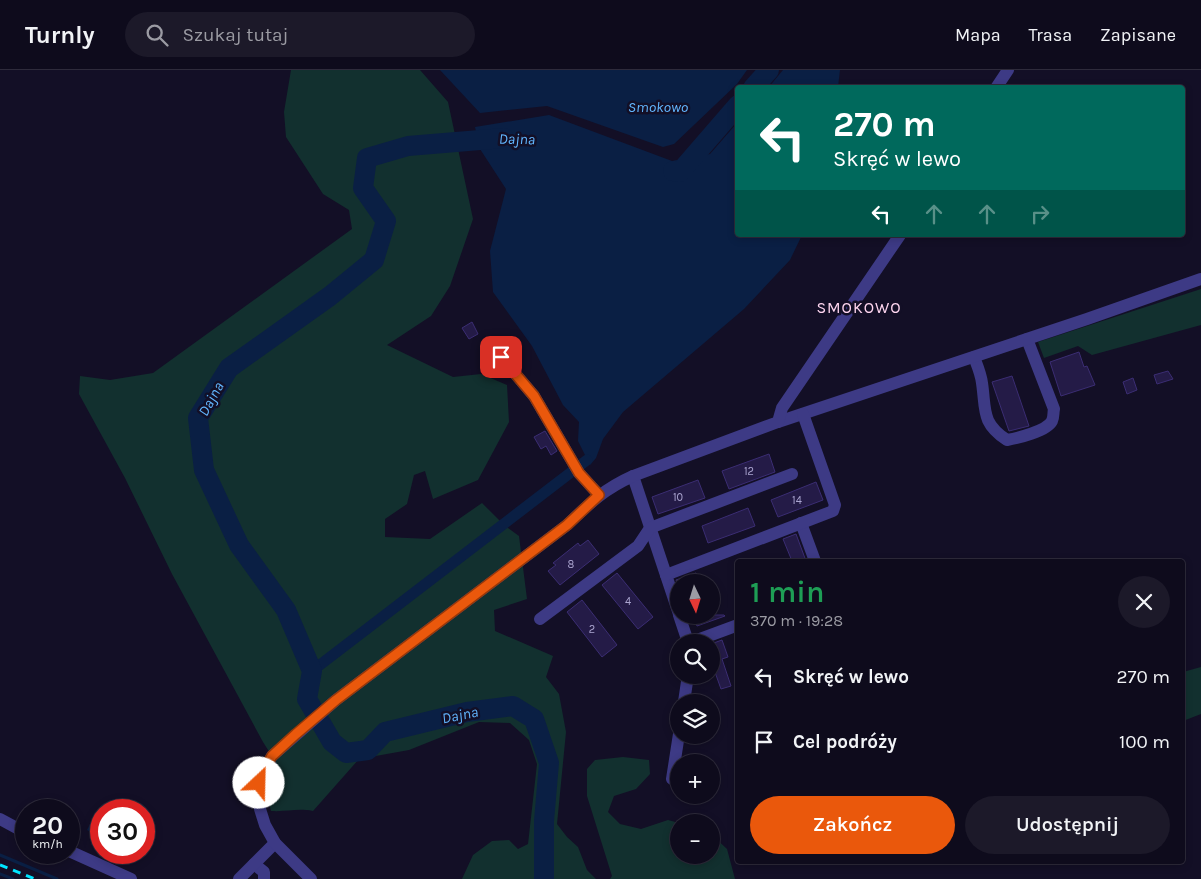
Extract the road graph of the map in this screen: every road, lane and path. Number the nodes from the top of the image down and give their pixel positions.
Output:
1 (1008, 70) edge
2 (998, 85) edge
3 (899, 237) edge
4 (1201, 279) edge
5 (1027, 339) junction
6 (501, 357) dead end
7 (974, 357) junction
8 (803, 414) junction
9 (778, 422) junction
10 (792, 474) dead end
11 (633, 476) junction
12 (599, 495) junction
13 (801, 523) junction
14 (650, 528) junction
15 (814, 559) edge
16 (666, 575) junction
17 (670, 587) edge
18 (540, 619) dead end
19 (735, 626) edge
20 (714, 634) edge
21 (0, 819) edge
22 (15, 827) edge
23 (275, 843) junction
24 (80, 857) edge
25 (254, 864) junction
26 (131, 879) edge
27 (239, 879) edge
28 (264, 879) edge
29 (311, 879) edge

1 - 2 street
3 - 9 street
4 - 5 street
5 - 7 street
5 - 7 street
6 - 12 street
7 - 8 street
8 - 9 street
8 - 13 street
9 - 11 street
10 - 14 street
11 - 12 street
11 - 14 street
12 - 23 street
13 - 15 street
13 - 16 street
14 - 16 street
14 - 18 street
16 - 17 street
19 - 20 street
21 - 22 street
23 - 25 street
23 - 29 street
24 - 26 street
25 - 27 street
25 - 28 street

